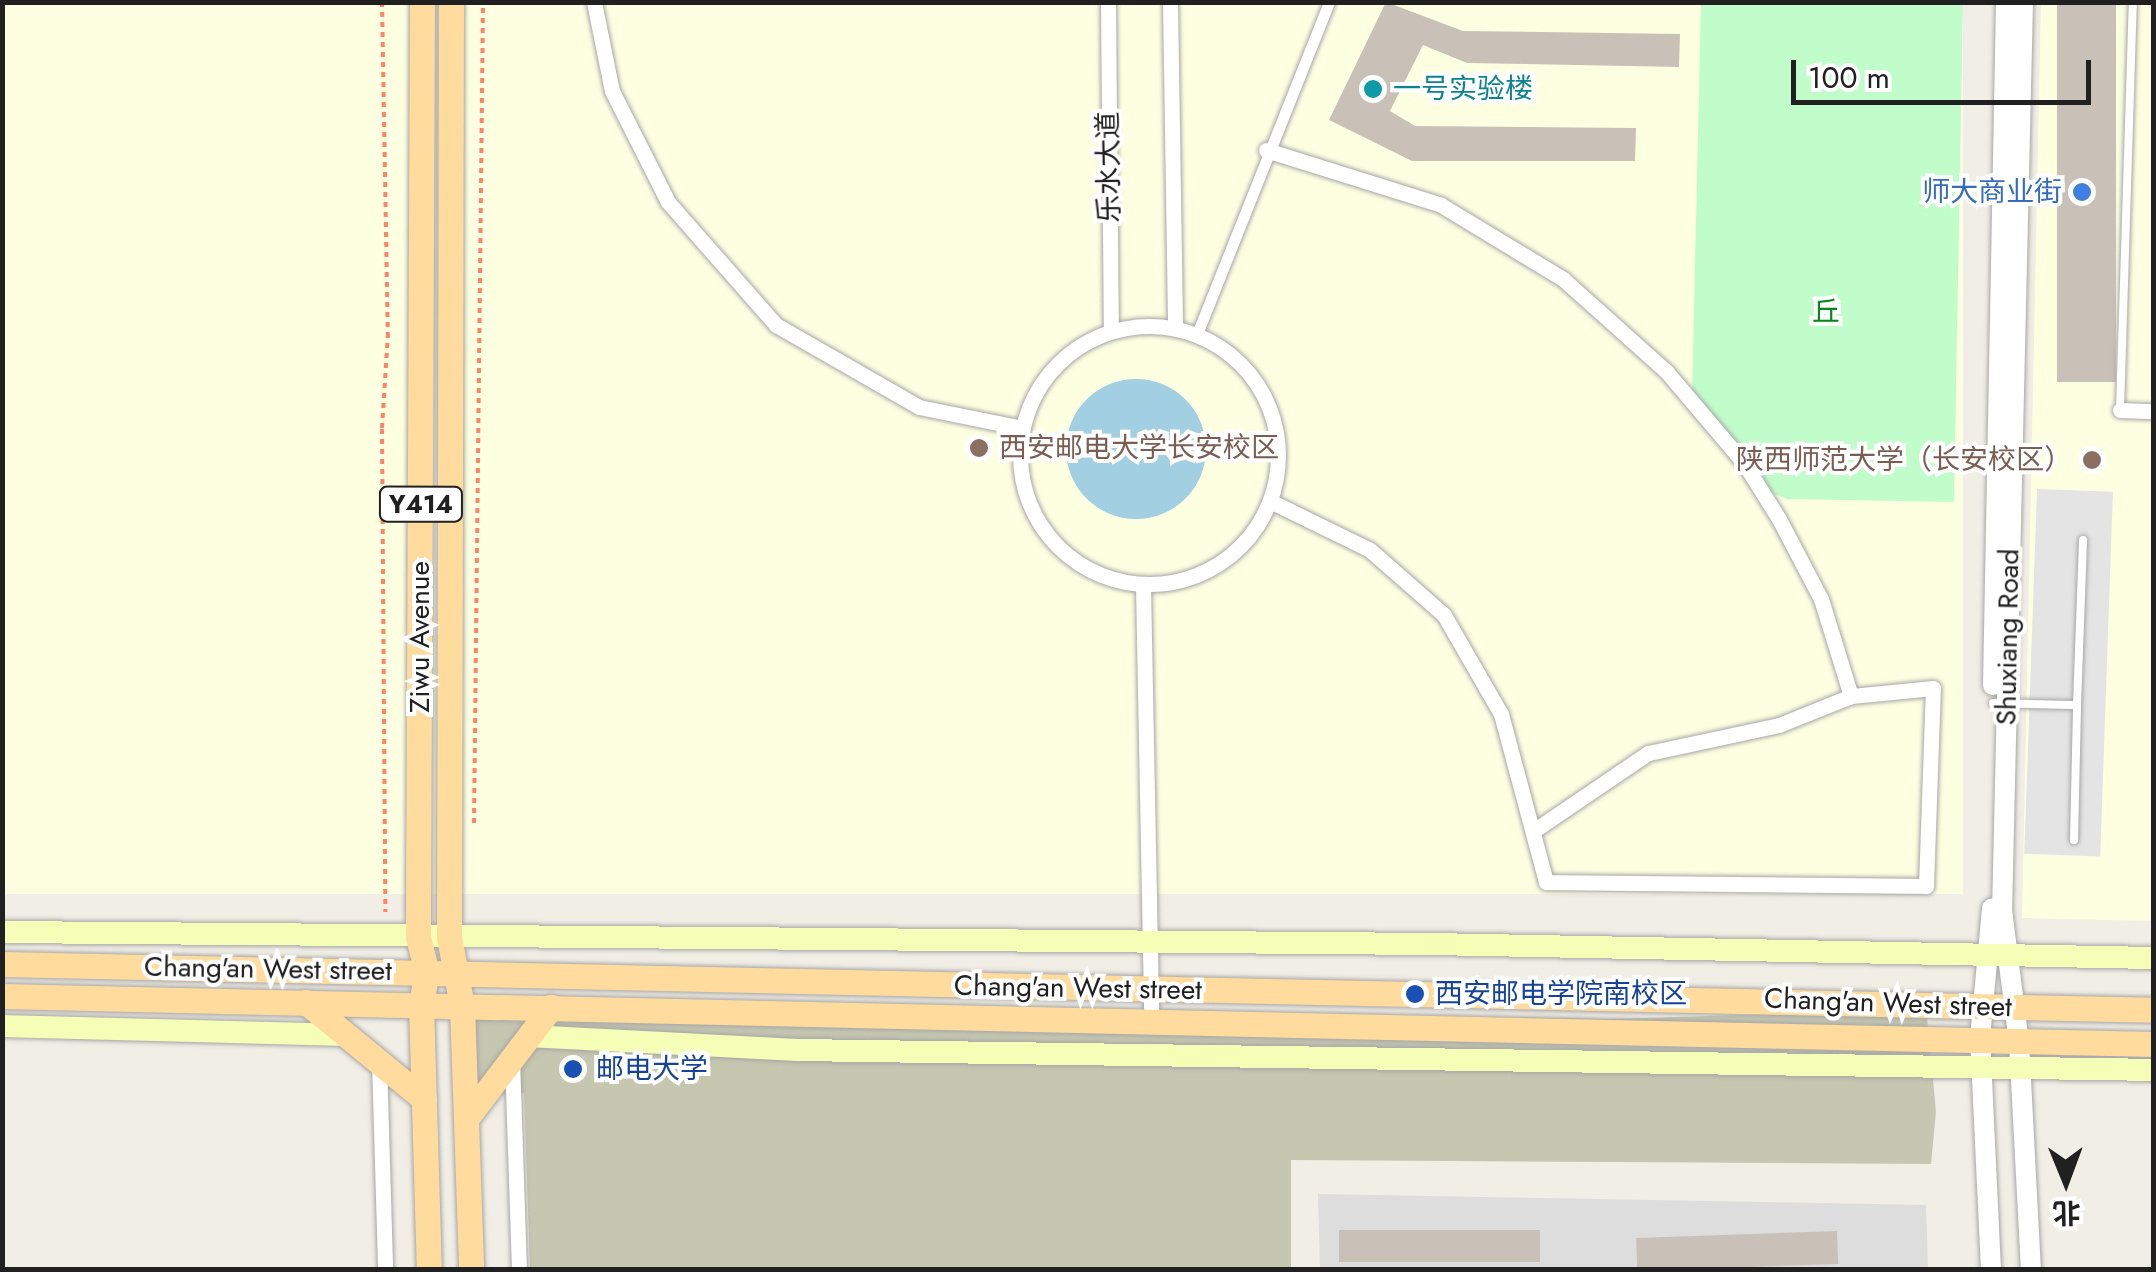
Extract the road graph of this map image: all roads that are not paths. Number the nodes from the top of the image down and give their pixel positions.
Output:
1 (422, 2) edge
2 (451, 2) edge
3 (594, 2) edge
4 (1108, 2) edge
5 (1170, 2) edge
6 (1329, 2) edge
7 (2006, 2) edge
8 (2023, 2) edge
9 (2133, 2) edge
10 (1266, 150) junction
11 (1175, 328) junction
12 (1111, 331) junction
13 (1197, 334) junction
14 (2120, 410) joint
15 (2154, 411) edge
16 (1022, 428) junction
17 (1270, 501) junction
18 (2082, 540) dead end
19 (1143, 586) junction
20 (1851, 696) junction
21 (2000, 703) junction
22 (2076, 705) junction
23 (1536, 829) junction
24 (2074, 840) dead end
25 (2, 932) edge
26 (418, 937) junction
27 (449, 938) junction
28 (1150, 942) junction
29 (1999, 954) junction
30 (2154, 958) edge
31 (2, 964) edge
32 (427, 972) junction
33 (459, 973) junction
34 (1150, 990) junction
35 (2, 996) edge
36 (306, 1002) junction
37 (1987, 1003) junction
38 (420, 1004) junction
39 (462, 1006) junction
40 (551, 1008) junction
41 (2016, 1008) junction
42 (2154, 1010) edge
43 (1151, 1020) junction
44 (2, 1026) edge
45 (346, 1034) junction
46 (529, 1036) junction
47 (1980, 1038) junction
48 (2154, 1044) edge
49 (2020, 1054) junction
50 (512, 1058) junction
51 (379, 1062) junction
52 (1982, 1066) junction
53 (2154, 1070) edge
54 (424, 1100) junction
55 (466, 1119) junction
56 (385, 1270) edge
57 (429, 1270) edge
58 (471, 1270) edge
59 (519, 1270) edge
60 (1991, 1270) edge
61 (2032, 1270) edge

1 - 26 main road, Ziwu Avenue / Y414
2 - 27 main road, Ziwu Avenue / Y414
3 - 16 street
4 - 12 street, 乐水大道
5 - 11 street
6 - 10 street
7 - 21 street, Shuxiang Road
8 - 21 street, Shuxiang Road
9 - 14 lane
10 - 13 street
10 - 20 street
11 - 12 street
11 - 13 street
12 - 16 street
13 - 17 street
14 - 15 street
16 - 19 street
17 - 19 street
17 - 23 street
18 - 22 lane
19 - 28 street
20 - 23 street
20 - 23 street
21 - 22 lane
21 - 29 street, Shuxiang Road
22 - 24 lane
25 - 26 main road
26 - 27 main road
26 - 32 main road, Ziwu Avenue / Y414
27 - 28 main road
27 - 33 main road, Ziwu Avenue / Y414
28 - 29 main road
28 - 34 street
29 - 30 main road
29 - 37 street, Shuxiang Road
29 - 41 street, Shuxiang Road
31 - 32 main road, Chang'an West street
32 - 33 main road, Chang'an West street
32 - 38 main road, Ziwu Avenue / Y414
33 - 34 main road, Chang'an West street
33 - 39 main road, Ziwu Avenue
34 - 37 main road, Chang'an West street
34 - 43 street
35 - 36 main road, Chang'an West street
36 - 38 main road, Chang'an West street
36 - 45 main road
37 - 41 main road, Chang'an West street
37 - 47 street, Shuxiang Road
38 - 39 main road, Chang'an West street
38 - 54 main road, Ziwu Avenue
39 - 40 main road, Chang'an West street
39 - 55 main road, Ziwu Avenue
40 - 43 main road, Chang'an West street
40 - 46 main road
41 - 42 main road, Chang'an West street
41 - 49 street, Shuxiang Road
43 - 47 main road, Chang'an West street
44 - 45 main road
45 - 51 main road
46 - 50 main road
46 - 52 main road
47 - 49 main road, Chang'an West street
47 - 52 street, Shuxiang Road
48 - 49 main road, Chang'an West street
49 - 52 main road
49 - 53 main road
49 - 61 street, Shuxiang Road
50 - 55 main road
50 - 59 street
51 - 54 main road
51 - 56 street
52 - 60 street, Shuxiang Road
54 - 57 main road, Ziwu Avenue
55 - 58 main road, Ziwu Avenue

